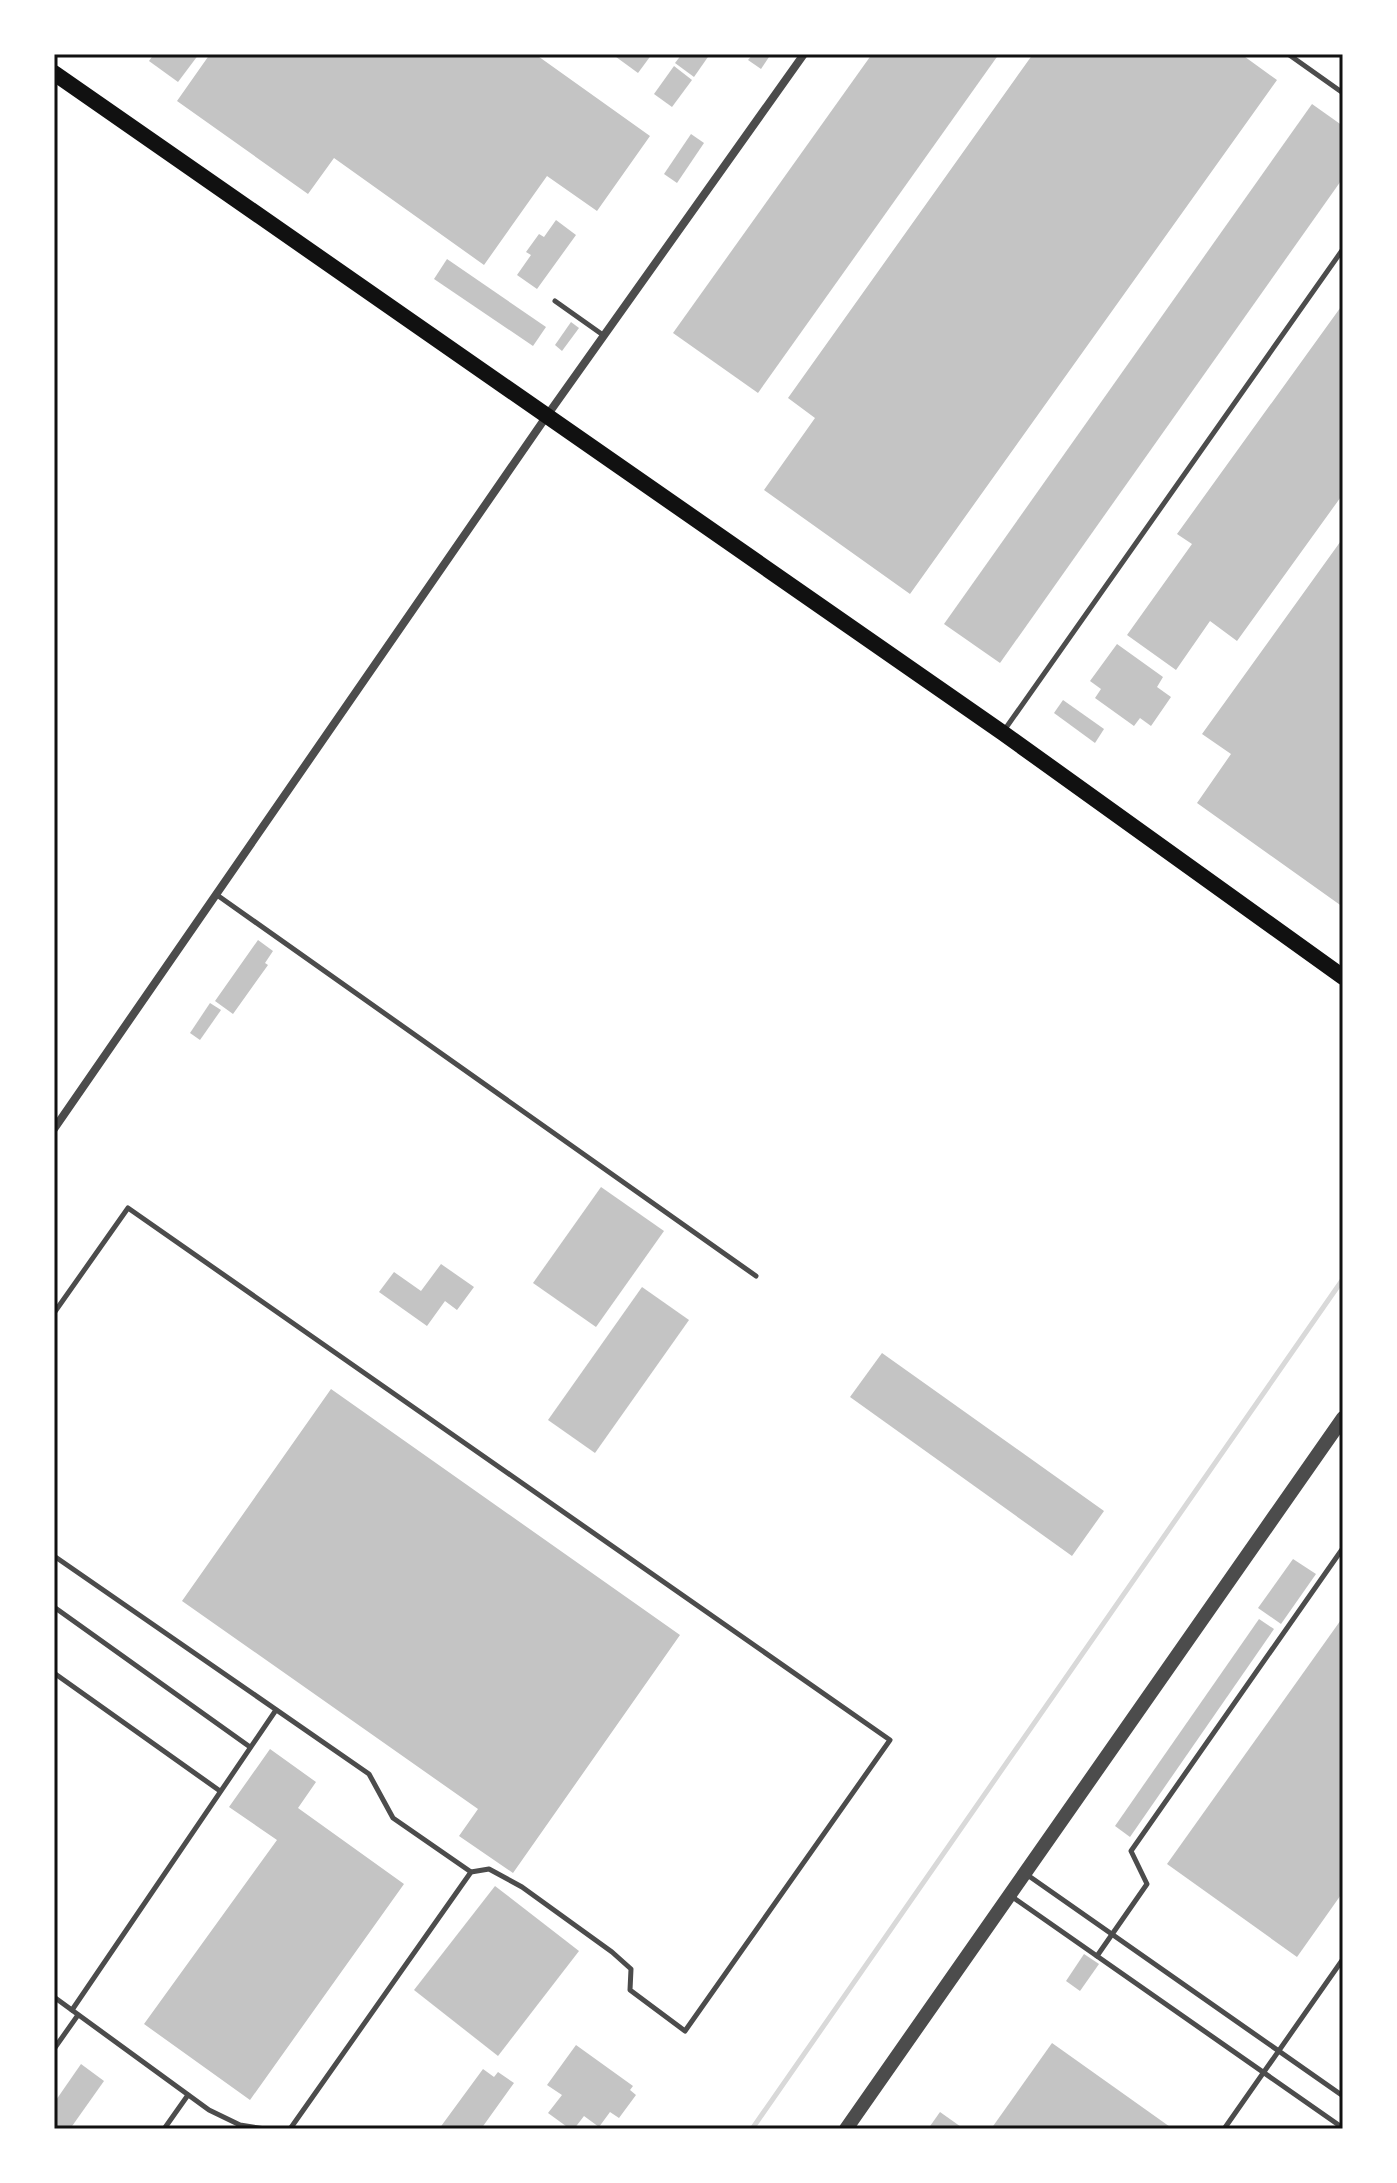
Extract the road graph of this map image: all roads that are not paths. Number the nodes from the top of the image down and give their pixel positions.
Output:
1 (804, 54) edge
2 (1288, 54) edge
3 (54, 73) edge
4 (1343, 93) edge
5 (1343, 249) edge
6 (555, 301) dead end
7 (603, 336) junction
8 (546, 417) junction
9 (1003, 733) junction
10 (216, 895) junction
11 (1343, 977) edge
12 (54, 1129) edge
13 (756, 1276) dead end
14 (54, 1313) edge
15 (1343, 1418) edge
16 (1343, 1548) edge
17 (54, 1556) edge
18 (54, 1607) edge
19 (54, 1673) edge
20 (276, 1710) junction
21 (250, 1747) junction
22 (220, 1791) junction
23 (471, 1872) junction
24 (1026, 1874) junction
25 (1010, 1895) junction
26 (1112, 1934) junction
27 (1097, 1956) junction
28 (1343, 1959) edge
29 (54, 1997) edge
30 (72, 2010) junction
31 (78, 2015) junction
32 (54, 2049) edge
33 (1279, 2051) junction
34 (1264, 2073) junction
35 (188, 2095) junction
36 (1343, 2096) edge
37 (1343, 2128) edge
38 (164, 2129) edge
39 (265, 2129) edge
40 (290, 2129) edge
41 (846, 2129) edge
42 (1224, 2129) edge

1 - 7 street
2 - 4 lane
3 - 8 main road
5 - 9 lane
6 - 7 lane
7 - 8 street
8 - 9 main road
8 - 10 street
9 - 11 main road
10 - 12 street
10 - 13 lane
14 - 23 lane
15 - 24 street
16 - 26 lane
17 - 20 lane
18 - 21 lane
19 - 22 lane
20 - 21 lane
20 - 23 lane
21 - 22 lane
22 - 30 lane
23 - 40 lane
24 - 25 street
24 - 26 lane
25 - 27 lane
25 - 41 street
26 - 27 lane
26 - 33 lane
27 - 34 lane
28 - 33 lane
29 - 30 lane
30 - 31 lane
31 - 32 lane
31 - 35 lane
33 - 34 lane
33 - 36 lane
34 - 37 lane
34 - 42 lane
35 - 38 lane
35 - 39 lane

